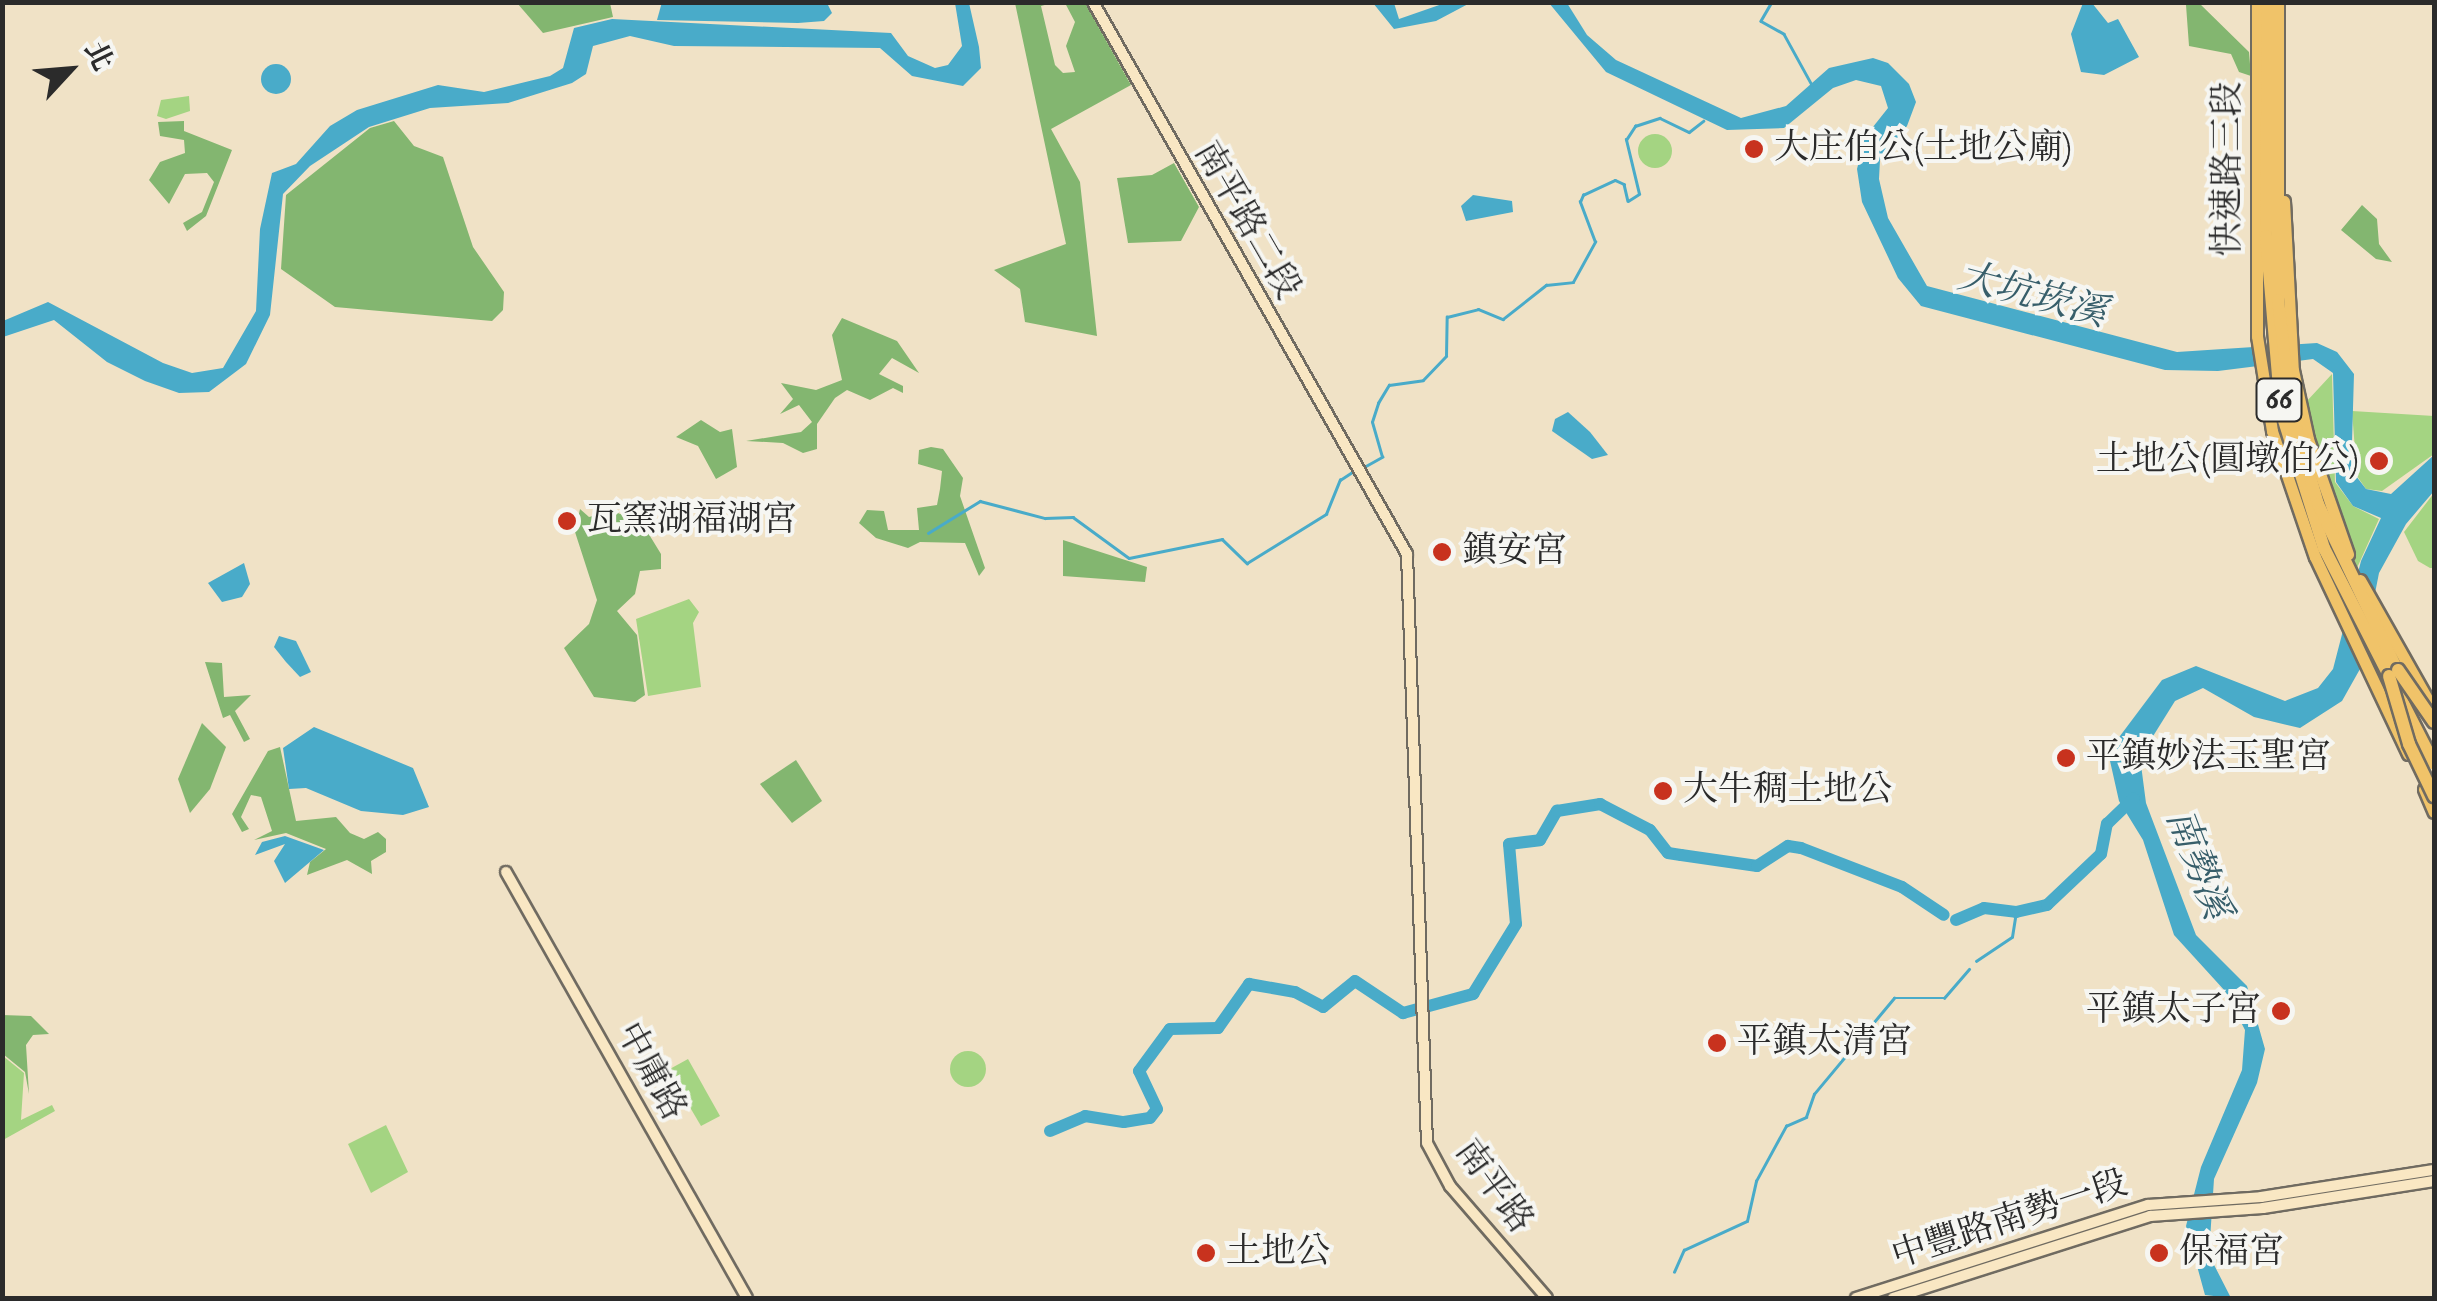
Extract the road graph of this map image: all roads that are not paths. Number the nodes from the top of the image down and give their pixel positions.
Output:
1 (1093, 2) edge
2 (2257, 2) edge
3 (2268, 2) edge
4 (2281, 2) edge
5 (2393, 673) junction
6 (2415, 680) junction
7 (2382, 690) junction
8 (2434, 711) edge
9 (2434, 722) edge
10 (2434, 731) edge
11 (2434, 746) edge
12 (2434, 764) edge
13 (2434, 780) edge
14 (2434, 796) edge
15 (2434, 812) edge
16 (506, 872) dead end
17 (1418, 983) joint
18 (2434, 1170) edge
19 (2434, 1181) edge
20 (2218, 1206) junction
21 (2088, 1230) junction
22 (747, 1298) edge
23 (1547, 1298) edge
24 (1856, 1298) edge
25 (1893, 1298) edge

1 - 17 street, 南平路二段
2 - 7 main road, 快速路三段 / 66
3 - 5 highway, 66
4 - 5 highway, 66
4 - 6 main road, 快速路三段 / 66
5 - 9 highway, bridge
5 - 11 highway, 66, bridge
5 - 12 highway, 66, bridge
5 - 14 highway, bridge
6 - 8 main road, 66
6 - 10 street
7 - 13 street
7 - 15 main road, 66
16 - 22 street, 中庸路
17 - 23 street, 南平路
18 - 20 street
19 - 20 street
20 - 21 street, 中豐路南勢一段
21 - 24 street, 中豐路南勢一段
21 - 25 street, 中豐路南勢一段

